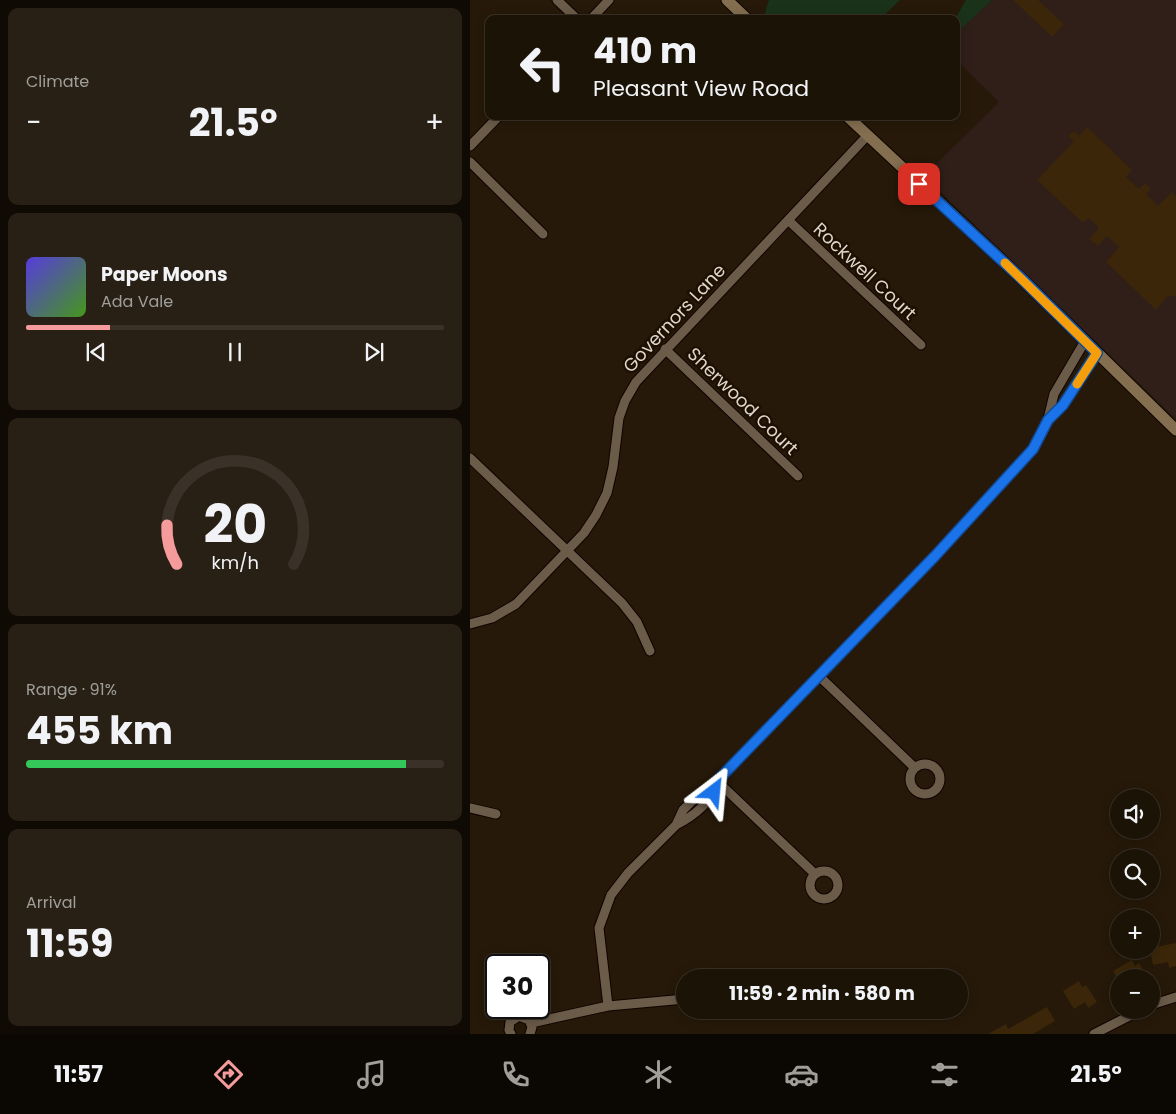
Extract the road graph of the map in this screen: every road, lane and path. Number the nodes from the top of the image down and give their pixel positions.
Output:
1 (557, 0) edge
2 (609, 0) edge
3 (727, 0) edge
4 (573, 15) edge
5 (595, 15) edge
6 (743, 15) edge
7 (494, 120) edge
8 (851, 120) edge
9 (867, 136) junction
10 (470, 146) edge
11 (470, 162) edge
12 (788, 220) junction
13 (543, 234) dead end
14 (1085, 341) junction
15 (921, 345) dead end
16 (665, 349) junction
17 (1097, 353) junction
18 (1048, 420) junction
19 (1176, 430) edge
20 (470, 458) edge
21 (798, 476) dead end
22 (568, 551) junction
23 (470, 624) edge
24 (650, 651) dead end
25 (819, 676) junction
26 (915, 768) dead end
27 (717, 781) junction
28 (470, 808) edge
29 (496, 814) dead end
30 (814, 874) dead end
31 (1176, 997) edge
32 (676, 999) edge
33 (1160, 1002) edge
34 (608, 1006) junction
35 (1123, 1019) edge
36 (531, 1023) junction
37 (511, 1034) edge
38 (530, 1034) edge
39 (1094, 1034) edge

1 - 4 street
2 - 5 street
3 - 6 main road
7 - 10 street
8 - 9 main road
9 - 12 street, Governors Lane
9 - 14 main road
11 - 13 street
12 - 15 street, Rockwell Court
12 - 16 street, Governors Lane
14 - 17 main road
14 - 18 street
16 - 21 street, Sherwood Court
16 - 22 street, Governors Lane
17 - 18 street
17 - 19 main road
18 - 25 street
20 - 22 street
22 - 23 street, Governors Lane
22 - 24 street
25 - 26 street
25 - 27 street
27 - 30 street
27 - 34 street
28 - 29 street
31 - 33 street
32 - 34 street
34 - 36 street
35 - 39 street
36 - 37 street
36 - 38 street

